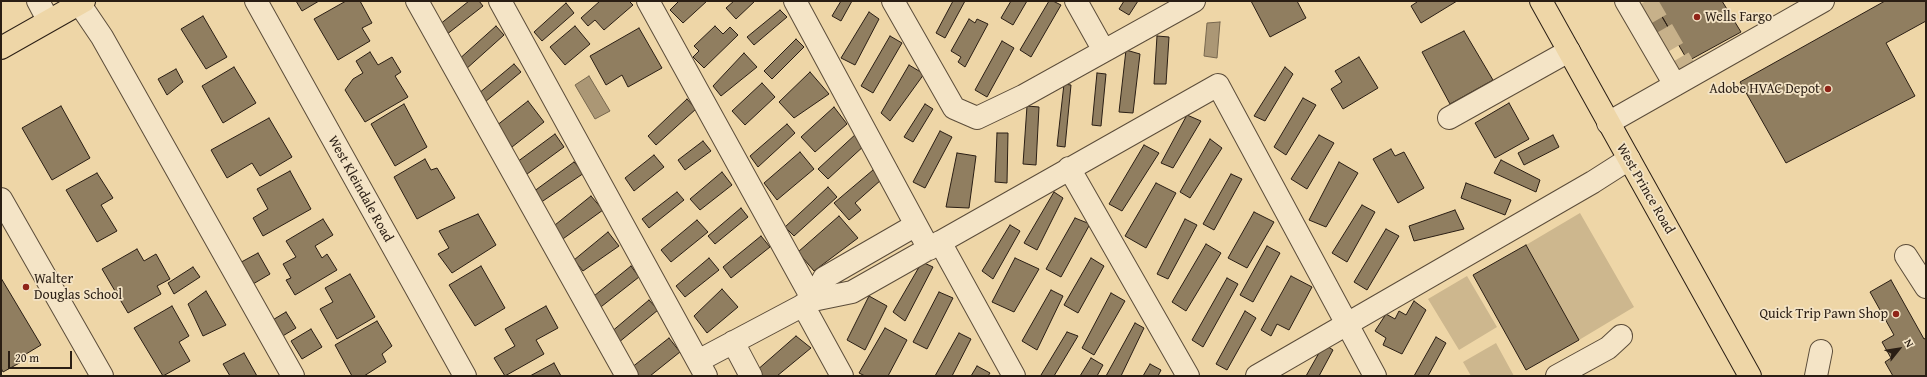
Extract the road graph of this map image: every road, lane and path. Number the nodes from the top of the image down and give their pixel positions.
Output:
1 (38, 1) edge
2 (256, 1) edge
3 (417, 1) edge
4 (500, 1) edge
5 (648, 1) edge
6 (795, 1) edge
7 (893, 1) edge
8 (1076, 1) edge
9 (1194, 1) edge
10 (1541, 1) edge
11 (1626, 1) edge
12 (1823, 1) edge
13 (81, 2) edge
14 (48, 20) junction
15 (1, 48) edge
16 (1104, 50) junction
17 (1568, 51) junction
18 (1674, 85) junction
19 (1449, 118) dead end
20 (1608, 123) junction
21 (1628, 159) junction
22 (1069, 168) junction
23 (1, 198) edge
24 (916, 225) junction
25 (934, 246) junction
26 (1906, 256) dead end
27 (1926, 287) edge
28 (808, 303) junction
29 (1346, 325) junction
30 (1620, 336) dead end
31 (733, 342) junction
32 (1821, 351) dead end
33 (702, 368) edge
34 (102, 376) edge
35 (293, 376) edge
36 (465, 376) edge
37 (626, 376) edge
38 (751, 376) edge
39 (842, 376) edge
40 (1014, 376) edge
41 (1188, 376) edge
42 (1257, 376) edge
43 (1375, 376) edge
44 (1557, 376) edge
45 (1750, 376) edge
46 (1816, 376) edge

1 - 14 street
2 - 36 street, West Kleindale Road
3 - 37 street
4 - 33 street
5 - 28 street
6 - 24 street
7 - 16 street
8 - 16 street
9 - 16 street
10 - 17 main road, West Prince Road
11 - 18 street
12 - 18 street
13 - 14 main road
13 - 35 street
14 - 15 main road
17 - 19 street
17 - 20 main road, West Prince Road
18 - 20 street
20 - 21 main road, West Prince Road
21 - 29 street
21 - 45 main road, West Prince Road
22 - 25 street
22 - 29 street
22 - 41 street
23 - 34 street
24 - 25 street
24 - 28 street
25 - 28 street
25 - 40 street
26 - 27 street
28 - 31 street
28 - 39 street
29 - 42 street
29 - 43 street
30 - 44 street
31 - 33 street
31 - 38 street
32 - 46 street

